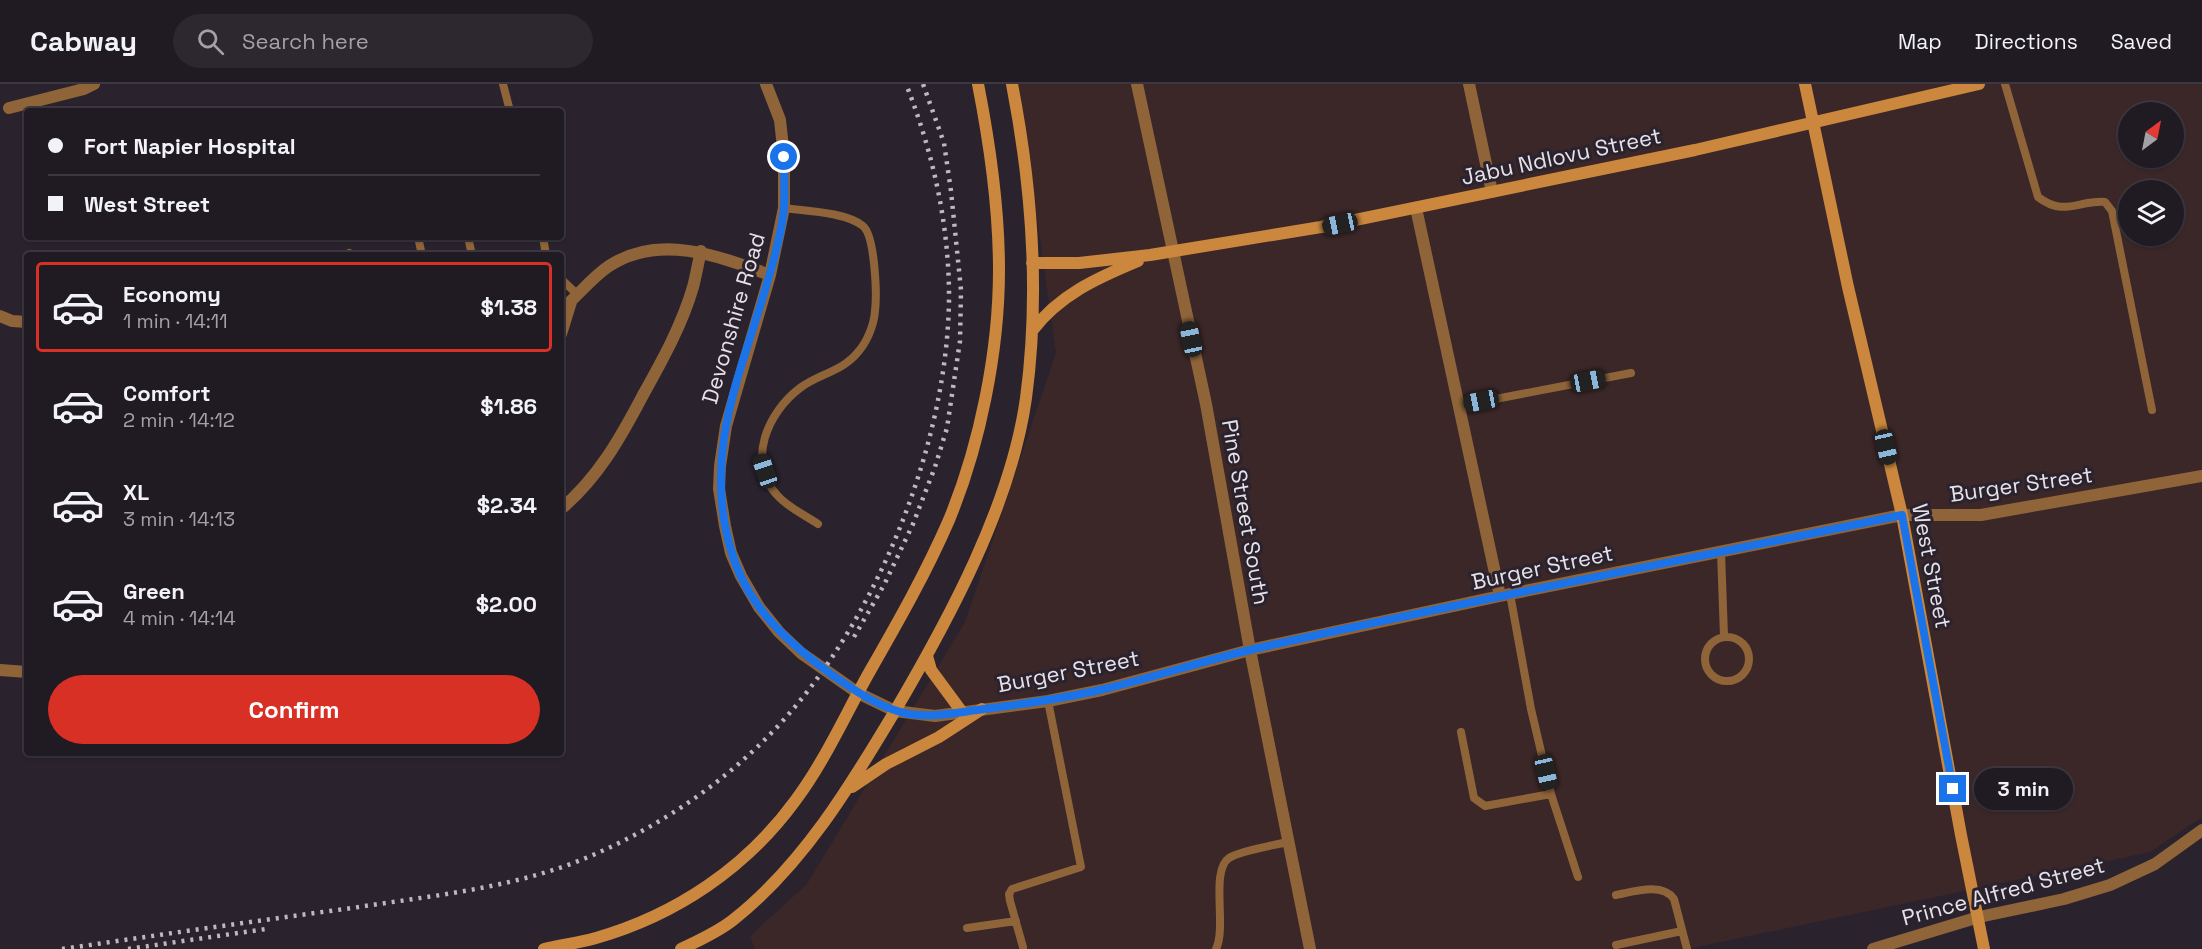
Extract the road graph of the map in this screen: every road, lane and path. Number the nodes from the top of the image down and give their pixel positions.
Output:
1 (94, 84) edge
2 (503, 84) edge
3 (766, 84) edge
4 (978, 84) edge
5 (1012, 84) edge
6 (1137, 84) edge
7 (1470, 84) edge
8 (1805, 84) edge
9 (1979, 84) edge
10 (2006, 84) edge
11 (9, 108) dead end
12 (509, 108) edge
13 (1814, 123) junction
14 (1492, 192) junction
15 (784, 208) junction
16 (1416, 208) junction
17 (701, 251) junction
18 (1172, 251) junction
19 (1150, 255) junction
20 (1032, 263) junction
21 (770, 274) junction
22 (564, 283) edge
23 (574, 298) junction
24 (564, 307) edge
25 (0, 316) edge
26 (24, 322) edge
27 (564, 326) edge
28 (1032, 331) junction
29 (1632, 373) dead end
30 (1459, 405) junction
31 (2152, 410) dead end
32 (2202, 476) edge
33 (564, 506) edge
34 (1902, 515) junction
35 (818, 524) dead end
36 (1721, 552) junction
37 (1505, 595) junction
38 (1724, 636) junction
39 (1250, 650) junction
40 (927, 656) junction
41 (0, 670) edge
42 (24, 672) edge
43 (858, 693) junction
44 (1048, 701) junction
45 (982, 709) junction
46 (895, 711) junction
47 (962, 712) junction
48 (1461, 732) dead end
49 (843, 794) junction
50 (1551, 794) junction
51 (2202, 830) edge
52 (1288, 842) junction
53 (1578, 877) dead end
54 (1616, 895) dead end
55 (1979, 917) junction
56 (1016, 921) junction
57 (967, 928) dead end
58 (1682, 931) junction
59 (1616, 945) dead end
60 (1023, 947) dead end
61 (544, 949) edge
62 (681, 949) edge
63 (1216, 949) edge
64 (1310, 949) edge
65 (1687, 949) edge
66 (1873, 949) edge
67 (1984, 949) edge

1 - 11 street
2 - 12 lane
3 - 15 street, Devonshire Road
4 - 43 main road
5 - 20 main road
6 - 18 street, Pine Street South
7 - 14 street
8 - 13 main road, West Street
9 - 13 main road, Jabu Ndlovu Street
10 - 31 lane
13 - 14 main road, Jabu Ndlovu Street
13 - 34 main road, West Street
14 - 16 main road, Jabu Ndlovu Street
15 - 21 street, Devonshire Road
15 - 35 lane
16 - 18 main road, Jabu Ndlovu Street
16 - 30 street
17 - 21 street
17 - 23 street
17 - 33 street
18 - 19 main road, Jabu Ndlovu Street
18 - 39 street, Pine Street South
19 - 20 main road, Jabu Ndlovu Street
19 - 28 main road, Jabu Ndlovu Street
20 - 28 main road
21 - 43 street, Devonshire Road
22 - 23 lane
23 - 24 street
23 - 27 street
25 - 26 street
28 - 40 main road
29 - 30 lane
30 - 37 street
32 - 34 street, Burger Street
34 - 36 street, Burger Street
34 - 55 main road, West Street
36 - 37 street, Burger Street
36 - 38 lane
37 - 39 street, Burger Street
37 - 50 lane
38 - 38 lane
39 - 44 street, Burger Street
39 - 52 street, Pine Street South
40 - 46 main road
40 - 47 main road
41 - 42 street
43 - 46 street, Devonshire Road
43 - 61 main road
44 - 45 street, Burger Street
44 - 56 lane
45 - 47 street, Burger Street
45 - 49 main road
46 - 47 street, Burger Street
46 - 49 main road
48 - 50 lane
49 - 62 main road
50 - 53 lane
51 - 55 street, Prince Alfred Street
52 - 63 lane
52 - 64 street, Pine Street South
54 - 58 lane
55 - 66 street, Prince Alfred Street
55 - 67 main road, West Street
56 - 57 lane
56 - 60 lane
58 - 59 lane
58 - 65 lane

